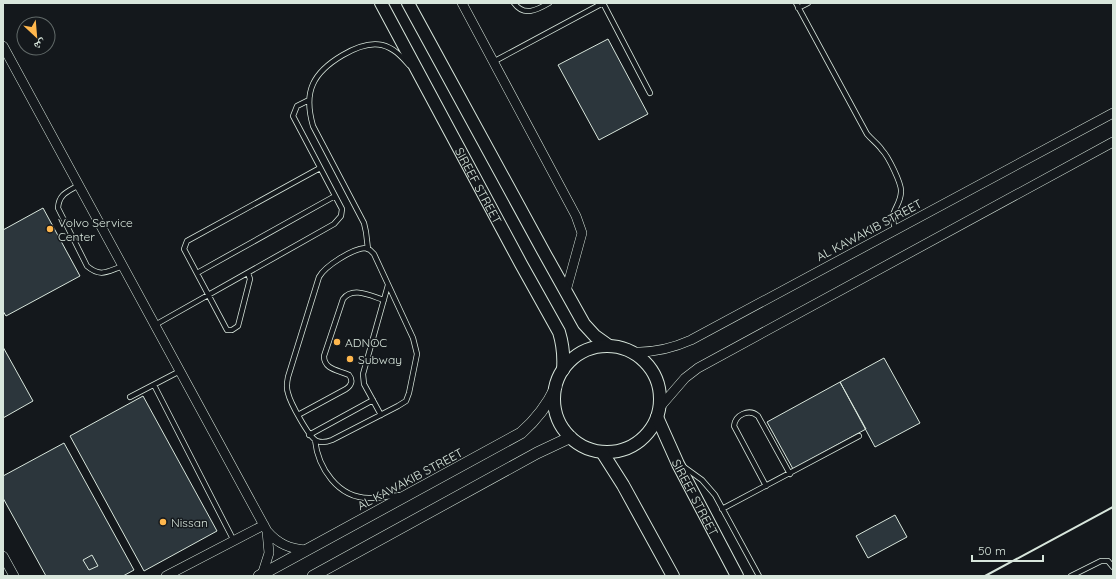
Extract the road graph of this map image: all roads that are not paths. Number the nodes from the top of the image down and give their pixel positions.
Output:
1 (381, 3) edge
2 (408, 3) edge
3 (462, 3) edge
4 (514, 3) edge
5 (549, 3) edge
6 (796, 3) edge
7 (808, 3) edge
8 (798, 8) junction
9 (3, 46) edge
10 (494, 62) junction
11 (423, 82) junction
12 (650, 92) dead end
13 (309, 100) junction
14 (1113, 113) edge
15 (1113, 142) edge
16 (320, 168) junction
17 (79, 185) junction
18 (335, 196) junction
19 (896, 230) junction
20 (368, 249) junction
21 (123, 266) junction
22 (197, 273) junction
23 (248, 273) junction
24 (388, 285) junction
25 (566, 291) junction
26 (208, 295) junction
27 (384, 300) junction
28 (155, 325) junction
29 (609, 346) junction
30 (631, 352) junction
31 (563, 370) junction
32 (180, 371) junction
33 (154, 385) junction
34 (556, 387) junction
35 (130, 397) dead end
36 (373, 400) junction
37 (659, 412) junction
38 (381, 414) junction
39 (298, 415) junction
40 (309, 435) junction
41 (859, 436) dead end
42 (571, 437) junction
43 (314, 440) junction
44 (602, 452) junction
45 (678, 464) junction
46 (790, 474) junction
47 (766, 486) junction
48 (410, 494) junction
49 (722, 509) junction
50 (265, 528) junction
51 (234, 541) junction
52 (307, 550) junction
53 (3, 556) edge
54 (1113, 567) edge
55 (261, 575) edge
56 (14, 576) edge
57 (166, 576) edge
58 (313, 576) edge
59 (673, 576) edge
60 (737, 576) edge
61 (759, 576) edge
62 (1070, 576) edge

1 - 11 main road, SIREEF STREET
2 - 25 main road, SIREEF STREET
3 - 10 street
4 - 5 lane
6 - 8 lane
7 - 8 lane
8 - 19 lane
9 - 17 street
10 - 12 lane
10 - 25 street
11 - 13 lane
11 - 31 main road, SIREEF STREET
13 - 16 lane
13 - 20 lane
14 - 19 street, AL KAWAKIB STREET
15 - 37 street
16 - 18 lane
16 - 22 lane
17 - 21 street
17 - 21 lane
18 - 22 lane
18 - 23 lane
19 - 30 street, AL KAWAKIB STREET
20 - 24 lane
20 - 39 lane
21 - 28 street
22 - 26 lane
23 - 26 lane
23 - 26 lane
24 - 27 lane
24 - 38 lane
25 - 29 main road, SIREEF STREET
26 - 28 lane
27 - 36 lane
27 - 39 lane
28 - 32 street
29 - 30 main road
29 - 31 main road
30 - 37 main road
31 - 34 main road
32 - 33 lane
32 - 50 street
33 - 35 lane
33 - 51 lane
34 - 42 main road
34 - 48 street, AL KAWAKIB STREET
36 - 38 lane
36 - 40 lane
37 - 44 main road
37 - 45 main road, SIREEF STREET
38 - 43 lane
39 - 40 lane
40 - 43 lane
41 - 46 lane
42 - 44 main road
42 - 58 street
43 - 48 lane
44 - 59 main road
45 - 49 lane
45 - 60 main road, SIREEF STREET
46 - 47 lane
46 - 47 lane
47 - 49 lane
48 - 52 street, AL KAWAKIB STREET
49 - 61 lane
50 - 51 street
50 - 52 street
50 - 55 street
51 - 57 street
52 - 55 street, AL KAWAKIB STREET
53 - 56 street
54 - 62 lane

